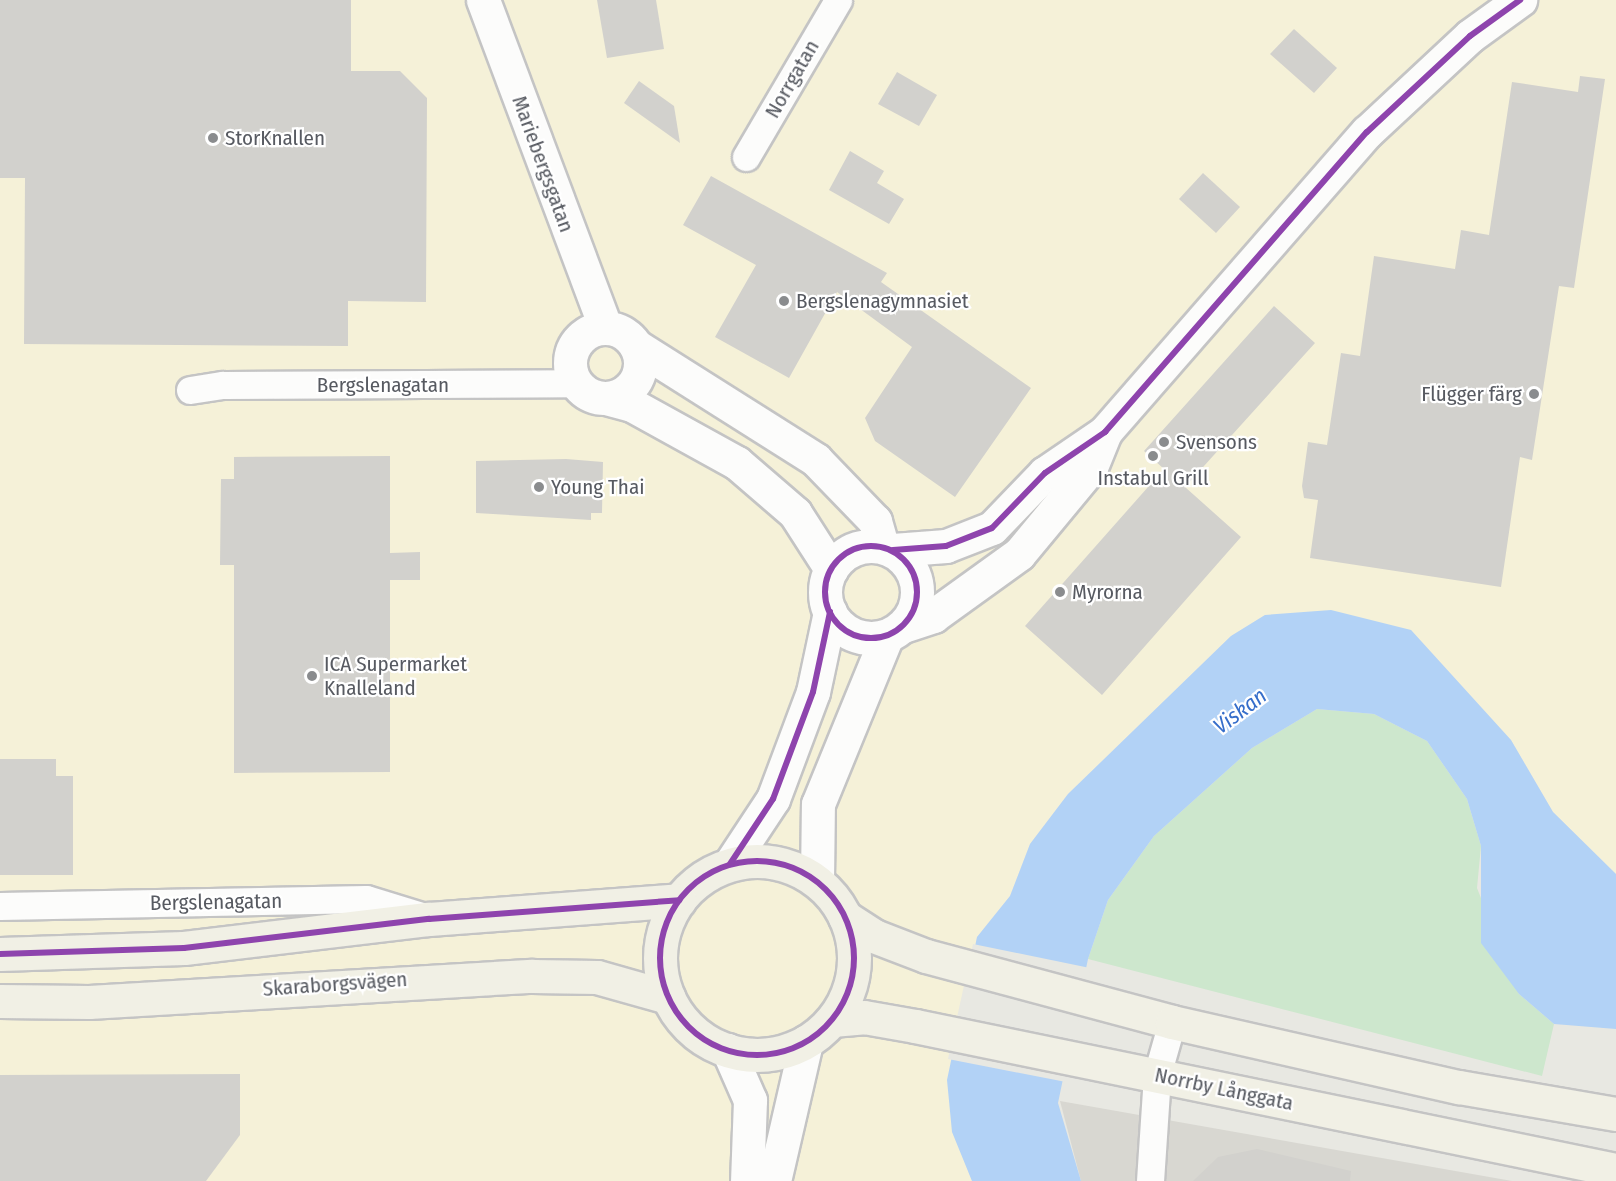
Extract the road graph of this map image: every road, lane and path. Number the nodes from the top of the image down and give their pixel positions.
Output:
1 (483, 0) edge
2 (838, 0) edge
3 (1520, 0) edge
4 (746, 157) dead end
5 (605, 327) junction
6 (636, 346) junction
7 (576, 383) junction
8 (190, 390) dead end
9 (606, 398) junction
10 (1105, 432) junction
11 (887, 548) junction
12 (831, 569) junction
13 (830, 612) junction
14 (895, 631) junction
15 (730, 864) junction
16 (817, 881) junction
17 (679, 900) junction
18 (0, 906) edge
19 (845, 917) junction
20 (429, 919) junction
21 (0, 954) edge
22 (668, 997) junction
23 (0, 1001) edge
24 (832, 1020) junction
25 (1172, 1022) junction
26 (806, 1042) junction
27 (728, 1050) junction
28 (1157, 1075) junction
29 (1616, 1114) edge
30 (1616, 1170) edge
31 (747, 1181) edge
32 (774, 1181) edge
33 (1150, 1181) edge

1 - 5 street, Mariebergsgatan
2 - 4 street, Norrgatan
3 - 10 street
5 - 6 street
5 - 7 street
6 - 9 street
6 - 11 street
7 - 8 street, Bergslenagatan
7 - 9 street
9 - 12 street
10 - 11 street
10 - 14 street
11 - 12 street
11 - 14 street
12 - 13 street
13 - 14 street
13 - 15 street
14 - 16 street
15 - 16 main road
15 - 17 main road
16 - 19 main road
17 - 20 main road
17 - 22 main road
18 - 20 street, Bergslenagatan
19 - 24 main road
19 - 25 main road
20 - 21 main road
22 - 23 main road, Skaraborgsvägen
22 - 27 main road
24 - 26 main road
24 - 28 main road, Norrby Långgata
25 - 28 street
25 - 29 main road
26 - 27 main road
26 - 32 street
27 - 31 street
28 - 30 main road, Norrby Långgata
28 - 33 street

